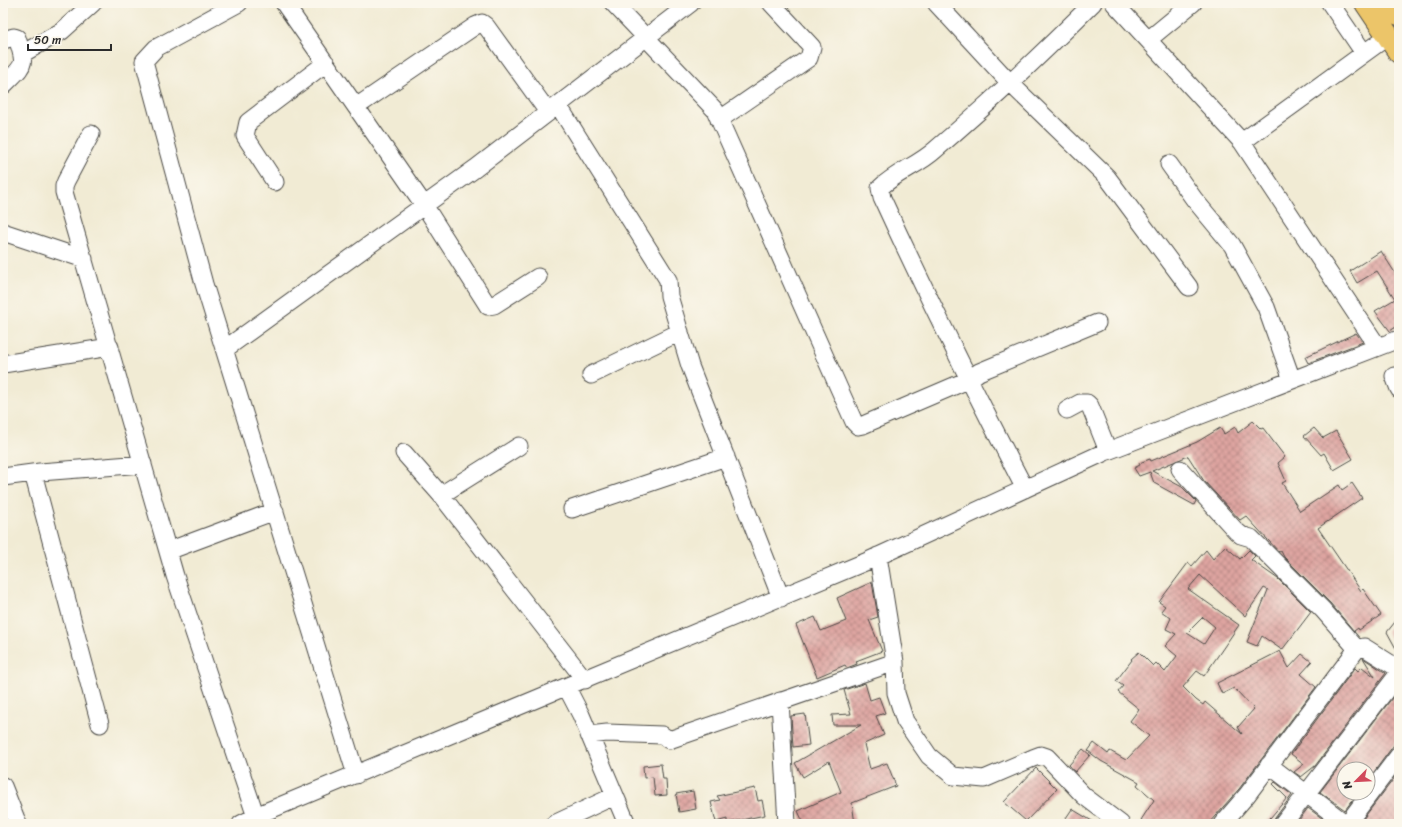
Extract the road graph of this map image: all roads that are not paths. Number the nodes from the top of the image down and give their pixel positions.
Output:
1 (93, 3) edge
2 (239, 3) edge
3 (284, 3) edge
4 (613, 3) edge
5 (691, 3) edge
6 (771, 3) edge
7 (936, 3) edge
8 (1093, 3) edge
9 (1114, 3) edge
10 (1193, 3) edge
11 (1330, 3) edge
12 (1366, 3) edge
13 (1392, 3) edge
14 (1399, 14) edge
15 (645, 38) junction
16 (3, 40) edge
17 (1148, 40) junction
18 (1394, 44) edge
19 (1364, 53) junction
20 (22, 54) junction
21 (326, 63) junction
22 (1012, 84) junction
23 (3, 86) edge
24 (356, 107) junction
25 (553, 109) junction
26 (719, 120) junction
27 (91, 134) dead end
28 (1242, 142) junction
29 (1169, 164) dead end
30 (275, 182) dead end
31 (424, 205) junction
32 (3, 232) edge
33 (84, 259) junction
34 (538, 277) dead end
35 (1189, 286) dead end
36 (1097, 323) dead end
37 (680, 332) junction
38 (1399, 339) edge
39 (110, 347) junction
40 (1378, 347) junction
41 (225, 349) junction
42 (3, 364) edge
43 (591, 375) dead end
44 (968, 380) junction
45 (1292, 380) junction
46 (1067, 410) dead end
47 (519, 446) dead end
48 (1108, 450) junction
49 (404, 453) dead end
50 (726, 457) junction
51 (143, 464) junction
52 (1180, 469) dead end
53 (33, 472) junction
54 (3, 477) edge
55 (1024, 489) junction
56 (441, 495) junction
57 (572, 509) dead end
58 (275, 511) junction
59 (168, 551) junction
60 (878, 556) junction
61 (781, 598) junction
62 (1357, 649) junction
63 (895, 662) junction
64 (1399, 669) edge
65 (1399, 673) edge
66 (585, 680) junction
67 (567, 688) junction
68 (780, 701) junction
69 (100, 724) dead end
70 (589, 735) junction
71 (1399, 755) edge
72 (1269, 765) junction
73 (356, 775) junction
74 (3, 786) edge
75 (1306, 793) junction
76 (614, 796) junction
77 (261, 819) edge
78 (18, 824) edge
79 (554, 824) edge
80 (627, 824) edge
81 (787, 824) edge
82 (1121, 824) edge
83 (1222, 824) edge
84 (1283, 824) edge
85 (1346, 824) edge

1 - 20 street
2 - 41 street
3 - 21 street
4 - 15 street
5 - 15 street
6 - 26 street
7 - 22 street
8 - 22 street
9 - 17 street
10 - 17 street
11 - 19 street
12 - 18 highway
13 - 14 highway
15 - 25 street
15 - 26 street
16 - 20 street
17 - 28 street
18 - 19 street
19 - 28 street
20 - 23 street
21 - 24 street
21 - 30 street
22 - 35 street
22 - 44 street
24 - 25 street
24 - 31 street
25 - 31 street
25 - 37 street
26 - 44 street
27 - 33 street
28 - 40 street
29 - 45 street
31 - 34 street
31 - 41 street
32 - 33 street
33 - 39 street
36 - 44 street
37 - 43 street
37 - 50 street
38 - 40 street
39 - 42 street
39 - 51 street
40 - 45 street
41 - 58 street
44 - 55 street
45 - 48 street
46 - 48 street
47 - 56 street
48 - 55 street
49 - 56 street
50 - 57 street
50 - 61 street
51 - 53 street
51 - 59 street
52 - 62 street
53 - 54 street
53 - 69 street
55 - 60 street
56 - 66 street
58 - 59 street
58 - 73 street
59 - 77 street
60 - 61 street
60 - 63 street
61 - 66 street
62 - 64 street
62 - 72 street
63 - 68 street
63 - 82 street
65 - 75 street
66 - 67 street
67 - 70 street
67 - 73 street
68 - 70 street
68 - 81 street
70 - 76 street
71 - 85 street
72 - 75 street
72 - 83 street
73 - 77 street
74 - 78 street
75 - 84 street
75 - 85 street
76 - 79 street
76 - 80 street

